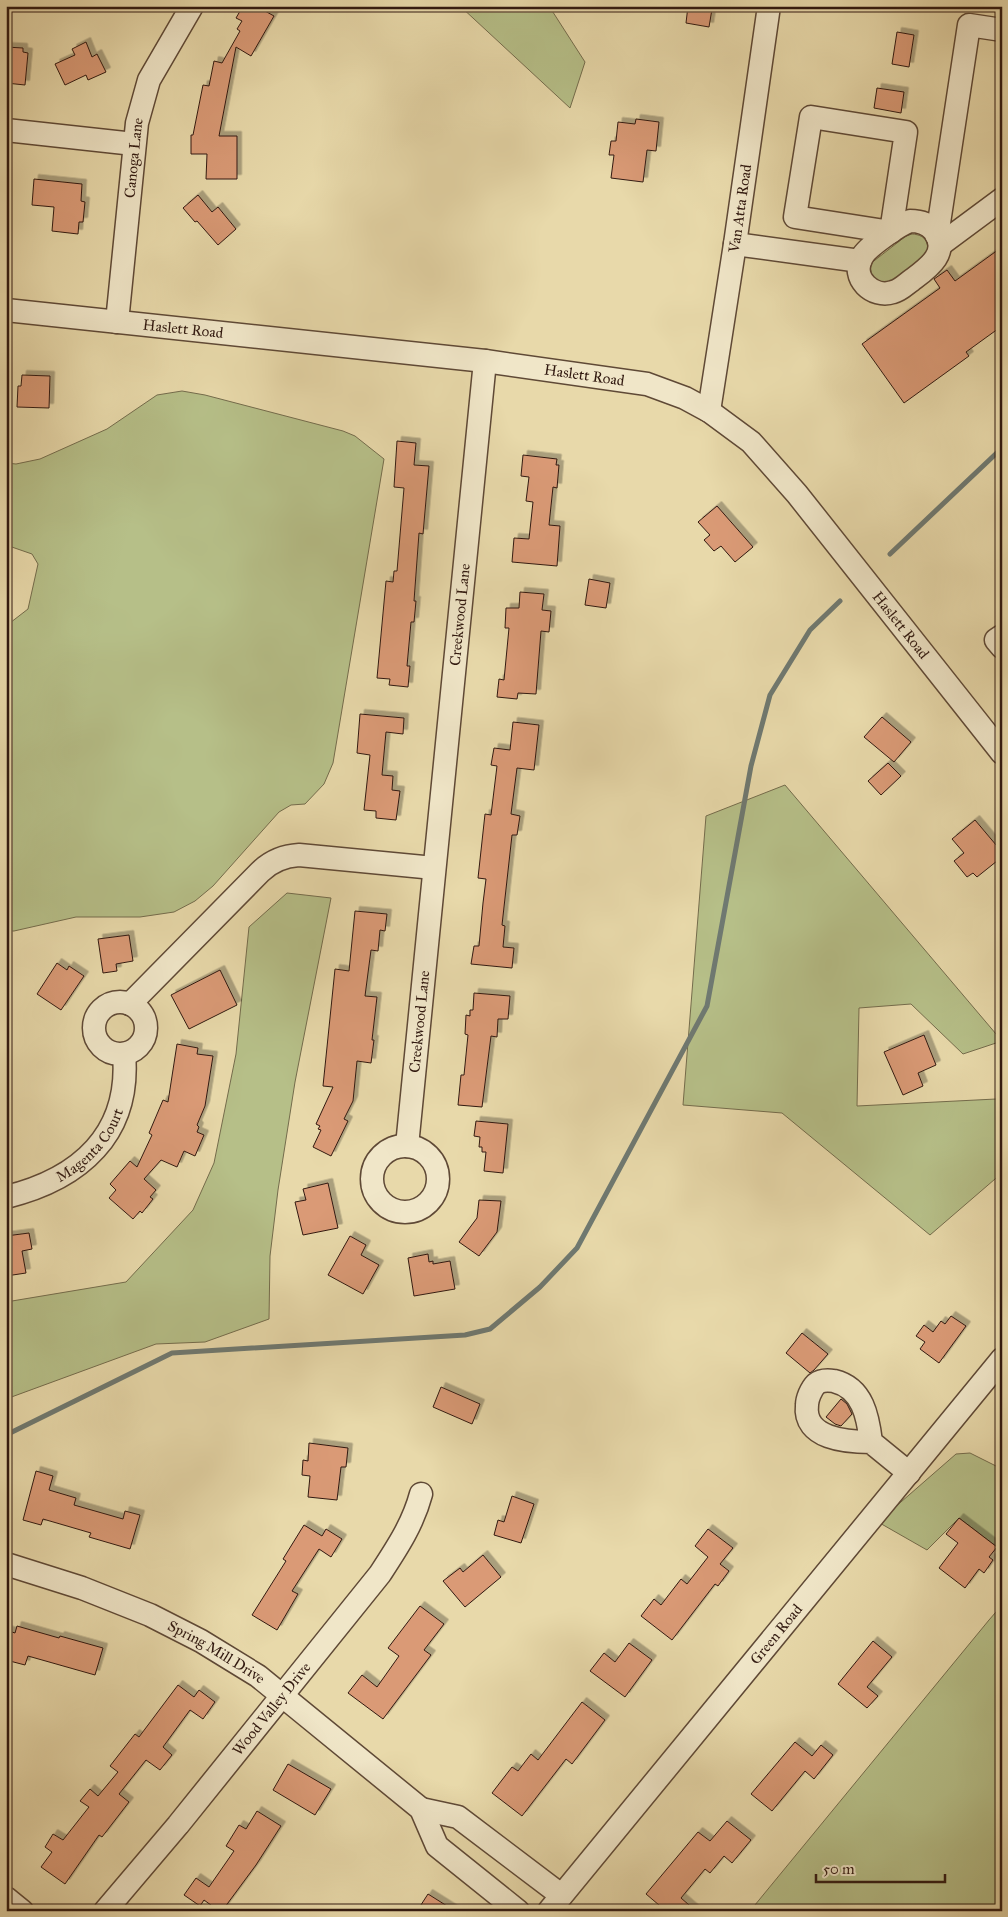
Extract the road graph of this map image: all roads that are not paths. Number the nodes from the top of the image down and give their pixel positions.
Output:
1 (192, 6) edge
2 (769, 6) edge
3 (1002, 30) edge
4 (6, 130) edge
5 (134, 144) junction
6 (1002, 199) edge
7 (891, 232) junction
8 (938, 240) junction
9 (735, 244) junction
10 (860, 261) junction
11 (6, 310) edge
12 (117, 322) junction
13 (484, 361) junction
14 (709, 411) junction
15 (1002, 636) edge
16 (1002, 647) edge
17 (1002, 753) edge
18 (434, 868) junction
19 (130, 1004) junction
20 (124, 1054) junction
21 (407, 1146) dead end
22 (6, 1197) edge
23 (1002, 1359) edge
24 (871, 1442) dead end
25 (909, 1473) junction
26 (421, 1494) dead end
27 (6, 1564) edge
28 (282, 1694) junction
29 (421, 1809) junction
30 (6, 1898) edge
31 (555, 1903) edge
32 (22, 1911) edge
33 (105, 1911) edge
34 (518, 1911) edge

1 - 5 street, Canoga Lane
2 - 9 street, Van Atta Road
3 - 8 street
4 - 5 street
5 - 12 street, Canoga Lane
6 - 8 street
7 - 7 street
7 - 8 street
7 - 10 street
8 - 10 street
9 - 10 street
9 - 14 street, Van Atta Road
11 - 12 street, Haslett Road
12 - 13 street, Haslett Road
13 - 14 street, Haslett Road
13 - 18 street, Creekwood Lane
14 - 17 street, Haslett Road
15 - 16 street
18 - 19 street
18 - 21 street, Creekwood Lane
19 - 20 street
19 - 20 street
20 - 22 street, Magenta Court
23 - 25 street, Green Road
24 - 25 street
25 - 31 street, Green Road
26 - 28 street, Wood Valley Drive
27 - 28 street, Spring Mill Drive
28 - 29 street, Spring Mill Drive
28 - 33 street, Wood Valley Drive
29 - 31 street, Spring Mill Drive
29 - 34 street, Spring Mill Drive
30 - 32 street

